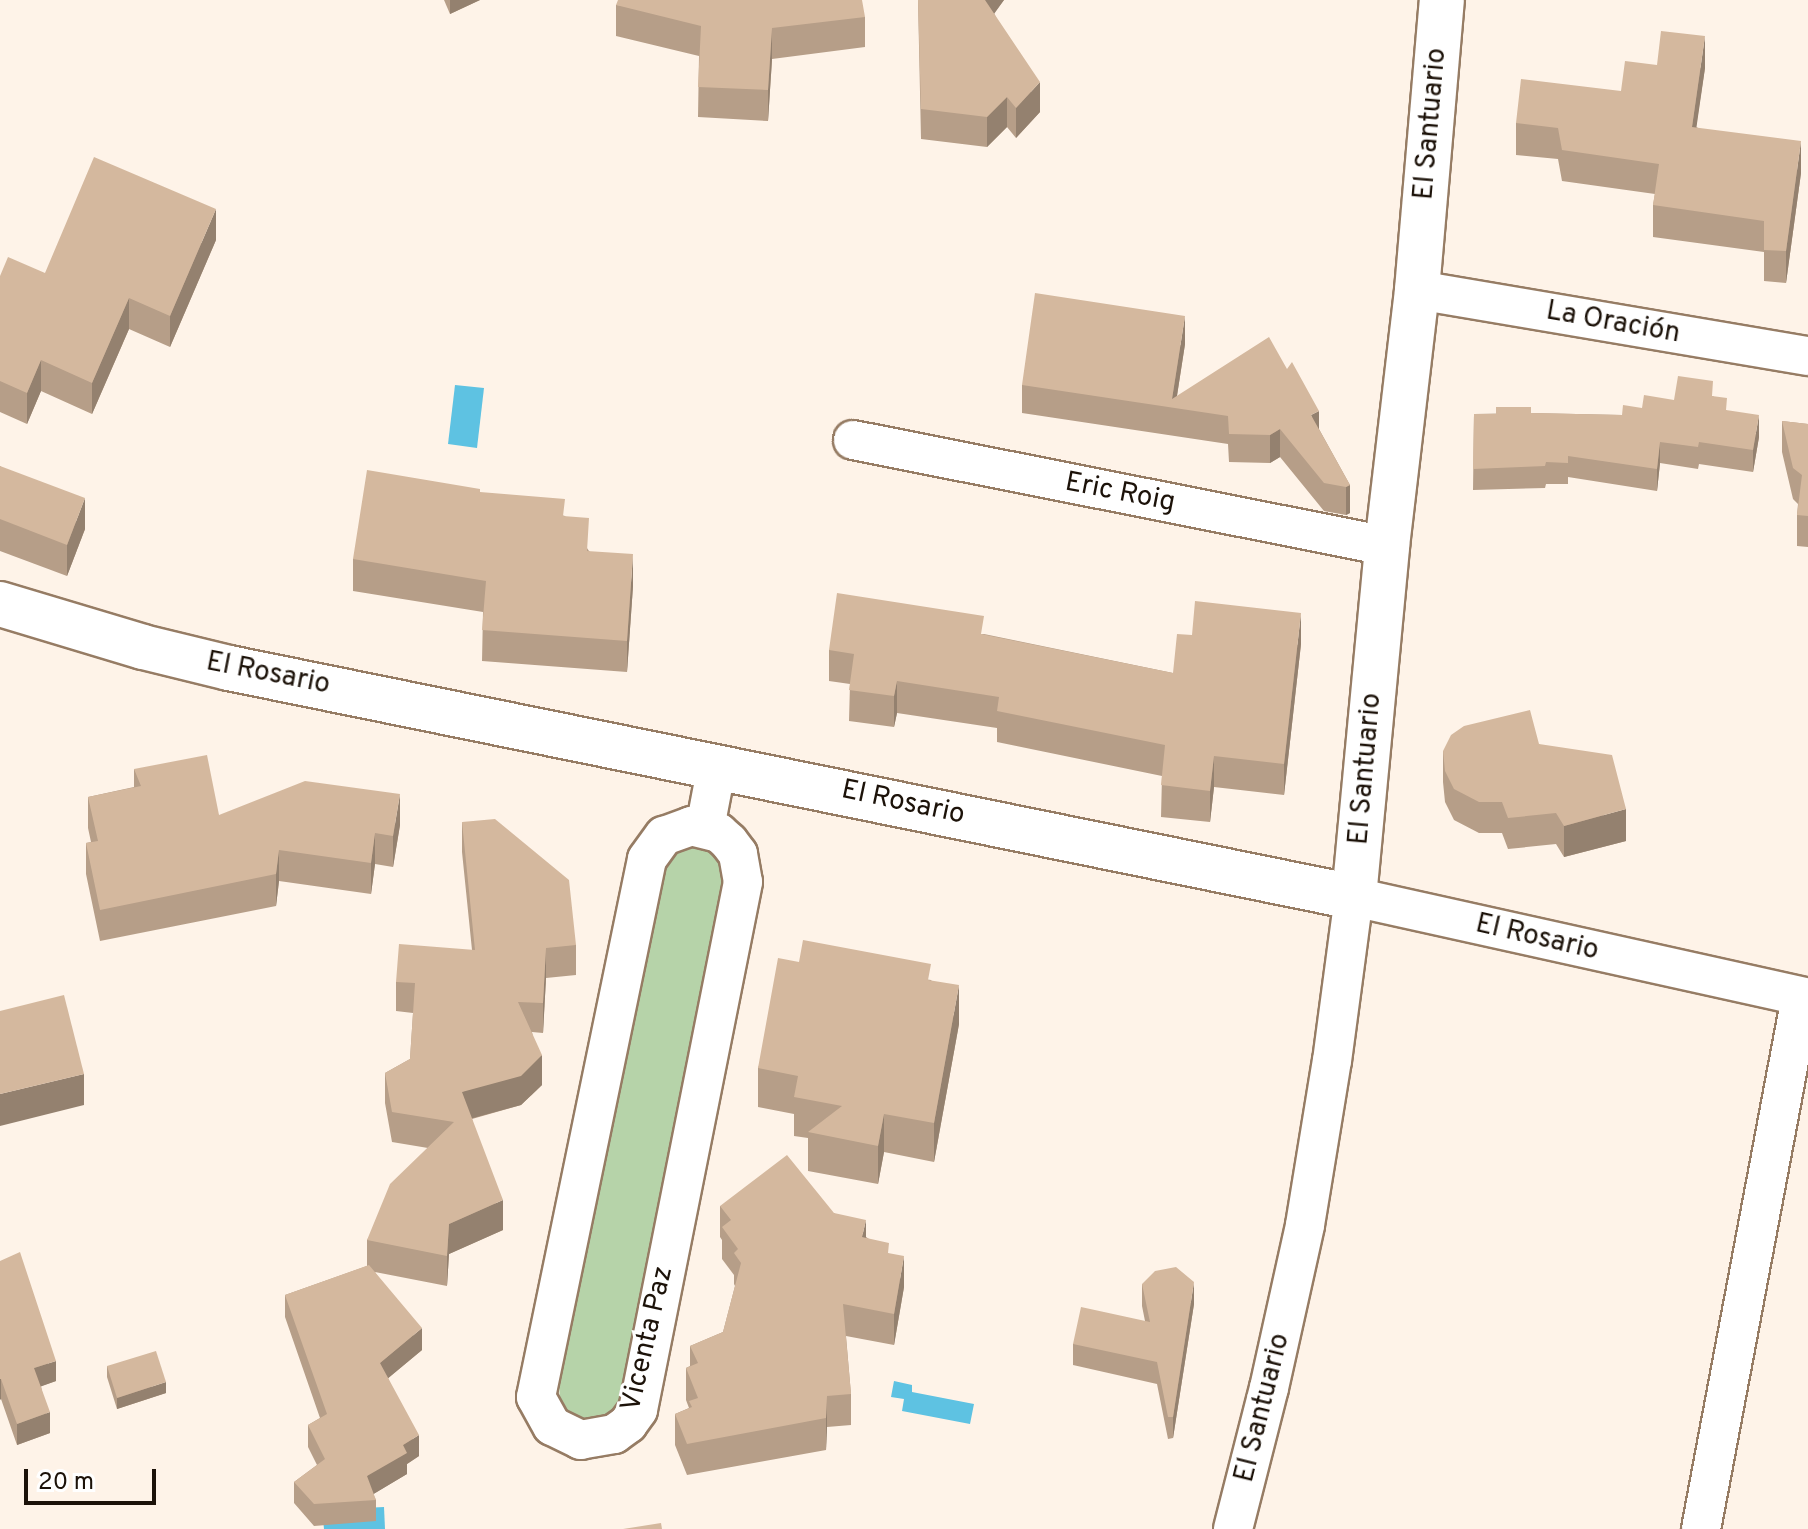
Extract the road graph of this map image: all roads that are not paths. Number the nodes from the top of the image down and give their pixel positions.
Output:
1 (1442, 0) edge
2 (1417, 290) junction
3 (1808, 356) edge
4 (853, 440) dead end
5 (1387, 546) junction
6 (0, 604) edge
7 (717, 765) junction
8 (705, 828) junction
9 (1354, 897) junction
10 (1805, 997) edge
11 (1233, 1529) edge
12 (1701, 1529) edge

1 - 2 street, El Santuario
2 - 3 street, La Oración
2 - 5 street, El Santuario
4 - 5 street, Eric Roig
5 - 9 street, El Santuario
6 - 7 street, El Rosario
7 - 8 street
7 - 9 street, El Rosario
8 - 8 street, Vicenta Paz
9 - 10 street, El Rosario
9 - 11 street, El Santuario
10 - 12 street

